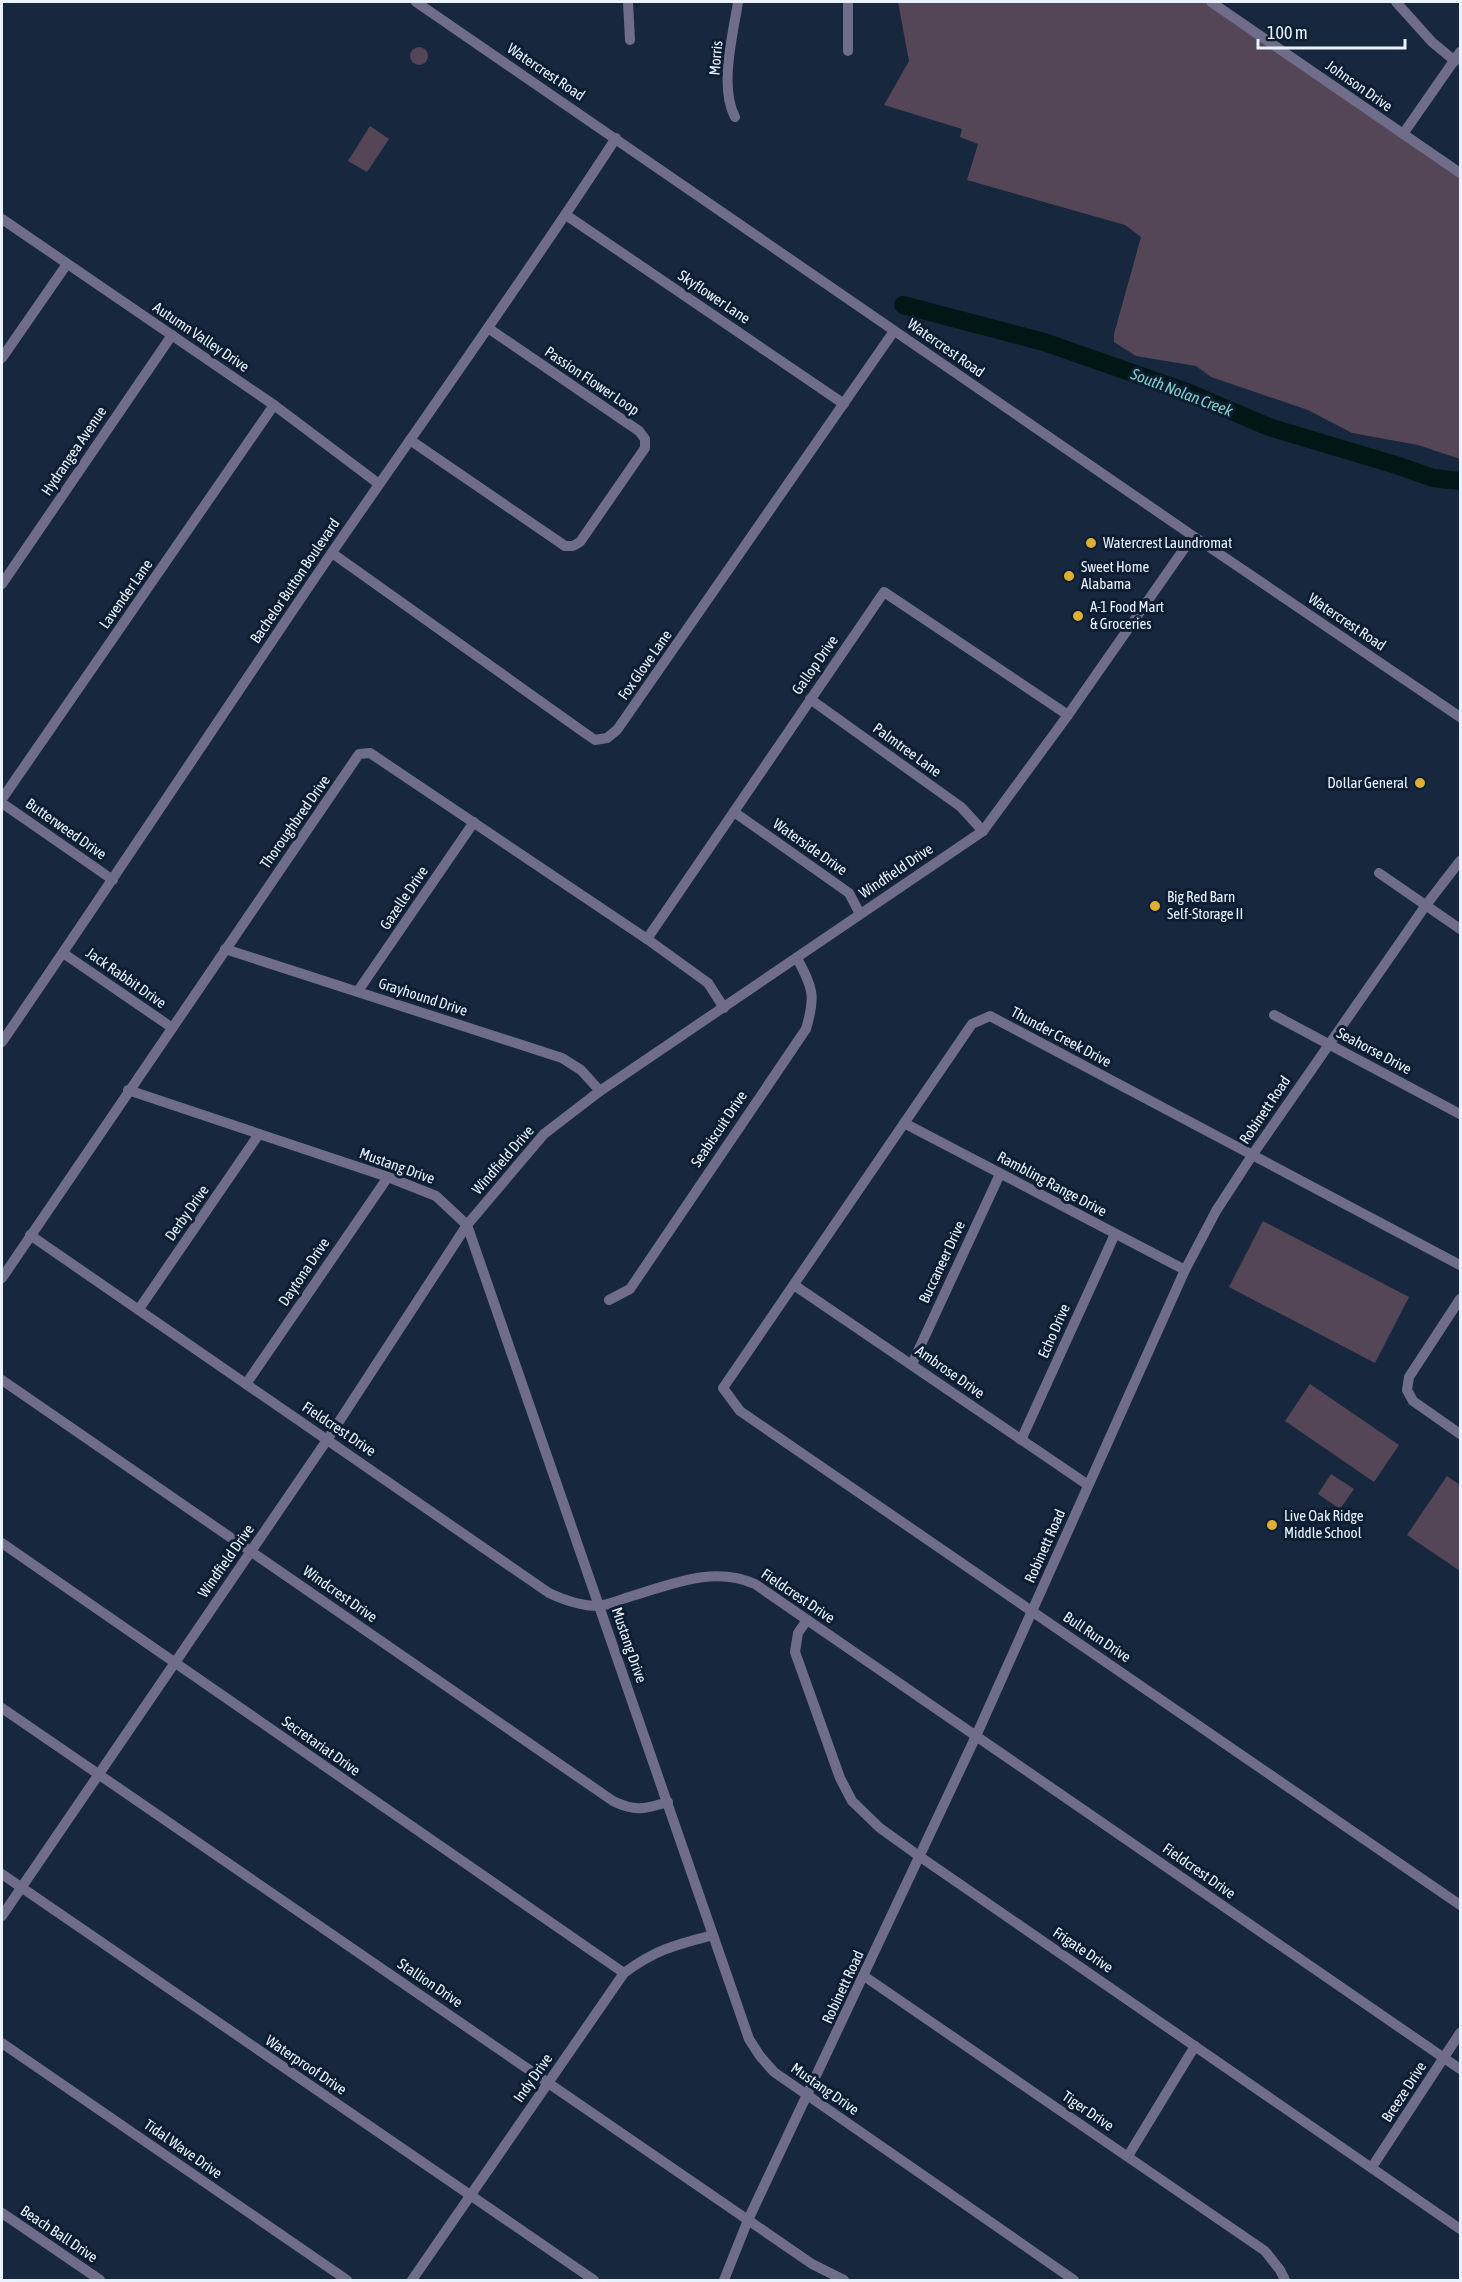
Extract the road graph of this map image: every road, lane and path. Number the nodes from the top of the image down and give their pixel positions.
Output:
1 (416, 2) edge
2 (628, 2) edge
3 (738, 2) edge
4 (848, 2) edge
5 (1211, 2) edge
6 (1396, 2) edge
7 (630, 40) dead end
8 (848, 51) dead end
9 (1458, 56) edge
10 (735, 117) dead end
11 (1402, 134) junction
12 (616, 138) junction
13 (1461, 173) edge
14 (566, 215) junction
15 (2, 219) edge
16 (67, 264) junction
17 (488, 328) junction
18 (894, 331) junction
19 (172, 335) junction
20 (2, 358) edge
21 (844, 404) junction
22 (274, 405) junction
23 (410, 440) junction
24 (380, 484) junction
25 (1192, 536) junction
26 (332, 553) junction
27 (2, 584) edge
28 (810, 699) junction
29 (1068, 715) junction
30 (1461, 717) edge
31 (2, 801) edge
32 (734, 812) junction
33 (474, 822) junction
34 (983, 831) junction
35 (1461, 861) edge
36 (1379, 873) dead end
37 (113, 880) junction
38 (1426, 905) junction
39 (860, 914) junction
40 (1461, 929) edge
41 (647, 939) junction
42 (225, 949) junction
43 (63, 953) junction
44 (797, 958) junction
45 (358, 991) junction
46 (724, 1008) junction
47 (1274, 1015) dead end
48 (171, 1028) junction
49 (2, 1042) edge
50 (1328, 1044) junction
51 (128, 1090) junction
52 (600, 1091) junction
53 (1461, 1114) edge
54 (904, 1123) junction
55 (259, 1134) junction
56 (1253, 1154) junction
57 (1000, 1174) junction
58 (388, 1177) junction
59 (467, 1225) junction
60 (1115, 1234) junction
61 (30, 1235) junction
62 (1461, 1265) edge
63 (1185, 1270) junction
64 (2, 1278) edge
65 (794, 1285) junction
66 (1461, 1299) edge
67 (609, 1300) dead end
68 (139, 1309) junction
69 (912, 1364) junction
70 (2, 1380) edge
71 (246, 1384) junction
72 (723, 1388) joint
73 (1461, 1434) edge
74 (327, 1440) junction
75 (1021, 1440) junction
76 (1088, 1485) junction
77 (2, 1543) edge
78 (252, 1551) junction
79 (599, 1606) junction
80 (1033, 1611) junction
81 (807, 1620) junction
82 (174, 1663) junction
83 (2, 1708) edge
84 (976, 1736) junction
85 (99, 1775) junction
86 (668, 1802) junction
87 (919, 1856) junction
88 (2, 1874) edge
89 (21, 1888) junction
90 (1461, 1905) edge
91 (2, 1916) edge
92 (713, 1935) junction
93 (624, 1973) junction
94 (864, 1976) junction
95 (1461, 2033) edge
96 (2, 2043) edge
97 (1195, 2046) junction
98 (1444, 2058) junction
99 (1461, 2069) edge
100 (548, 2082) junction
101 (808, 2096) junction
102 (1128, 2156) junction
103 (1372, 2167) junction
104 (470, 2195) junction
105 (2, 2213) edge
106 (748, 2220) junction
107 (1461, 2229) edge
108 (100, 2280) edge
109 (347, 2280) edge
110 (412, 2280) edge
111 (594, 2280) edge
112 (724, 2280) edge
113 (843, 2280) edge
114 (1074, 2280) edge
115 (1284, 2280) edge

1 - 12 street, Watercrest Road
2 - 7 street
3 - 10 street, Morris
4 - 8 street
5 - 11 street, Johnson Drive
6 - 9 street
9 - 11 street
11 - 13 street, Johnson Drive
12 - 14 street, Bachelor Button Boulevard
12 - 18 street, Watercrest Road
14 - 17 street, Bachelor Button Boulevard
14 - 21 street, Skyflower Lane
15 - 16 street, Autumn Valley Drive
16 - 19 street, Autumn Valley Drive
16 - 20 street
17 - 23 street, Bachelor Button Boulevard
17 - 23 street, Passion Flower Loop
18 - 21 street, Fox Glove Lane
18 - 25 street, Watercrest Road
19 - 22 street, Autumn Valley Drive
19 - 27 street, Hydrangea Avenue
21 - 26 street, Fox Glove Lane
22 - 24 street, Autumn Valley Drive
22 - 31 street, Lavender Lane
23 - 24 street, Bachelor Button Boulevard
24 - 26 street, Bachelor Button Boulevard
25 - 29 street, Windfield Drive
25 - 30 street, Watercrest Road
26 - 37 street, Bachelor Button Boulevard
28 - 29 street, Gallop Drive
28 - 32 street, Gallop Drive
28 - 34 street, Palmtree Lane
29 - 34 street, Windfield Drive
31 - 37 street, Butterweed Drive
32 - 39 street, Waterside Drive
32 - 41 street, Gallop Drive
33 - 41 street, Thoroughbred Drive
33 - 42 street, Thoroughbred Drive
33 - 45 street, Gazelle Drive
34 - 39 street, Windfield Drive
35 - 38 street, Robinett Road
36 - 38 street
37 - 43 street, Bachelor Button Boulevard
38 - 40 street
38 - 50 street, Robinett Road
39 - 44 street, Windfield Drive
41 - 46 street, Thoroughbred Drive
42 - 45 street, Grayhound Drive
42 - 48 street, Thoroughbred Drive
43 - 48 street, Jack Rabbit Drive
43 - 49 street, Bachelor Button Boulevard
44 - 46 street, Windfield Drive
44 - 67 street, Seabiscuit Drive
45 - 52 street, Grayhound Drive
46 - 52 street, Windfield Drive
47 - 50 street, Seahorse Drive
48 - 51 street, Thoroughbred Drive
50 - 53 street, Seahorse Drive
50 - 56 street, Robinett Road
51 - 55 street, Mustang Drive
51 - 61 street, Thoroughbred Drive
52 - 59 street, Windfield Drive
54 - 56 street, Thunder Creek Drive
54 - 57 street, Rambling Range Drive
54 - 65 street, Thunder Creek Drive
55 - 58 street, Mustang Drive
55 - 68 street, Derby Drive
56 - 62 street, Thunder Creek Drive
56 - 63 street, Robinett Road
57 - 60 street, Rambling Range Drive
57 - 69 street, Buccaneer Drive
58 - 59 street, Mustang Drive
58 - 71 street, Daytona Drive
59 - 74 street, Windfield Drive
59 - 79 street, Mustang Drive
60 - 63 street, Rambling Range Drive
60 - 75 street, Echo Drive
61 - 64 street, Thoroughbred Drive
61 - 68 street, Fieldcrest Drive
63 - 76 street, Robinett Road
65 - 69 street, Ambrose Drive
65 - 72 street, Thunder Creek Drive
66 - 73 street
68 - 71 street, Fieldcrest Drive
69 - 75 street, Ambrose Drive
70 - 78 street, Windcrest Drive
71 - 74 street, Fieldcrest Drive
72 - 80 street, Bull Run Drive
74 - 78 street, Windfield Drive
74 - 79 street, Fieldcrest Drive
75 - 76 street, Ambrose Drive
76 - 80 street, Robinett Road
77 - 82 street, Secretariat Drive
78 - 82 street, Windfield Drive
78 - 86 street, Windcrest Drive
79 - 81 street, Fieldcrest Drive
79 - 86 street, Mustang Drive
80 - 84 street, Robinett Road
80 - 90 street, Bull Run Drive
81 - 84 street, Fieldcrest Drive
81 - 87 street, Frigate Drive
82 - 85 street, Windfield Drive
82 - 93 street, Secretariat Drive
83 - 85 street, Stallion Drive
84 - 87 street, Robinett Road
84 - 98 street, Fieldcrest Drive
85 - 89 street, Windfield Drive
85 - 100 street, Stallion Drive
86 - 92 street, Mustang Drive
87 - 94 street, Robinett Road
87 - 97 street, Frigate Drive
88 - 89 street, Waterproof Drive
89 - 91 street, Windfield Drive
89 - 104 street, Waterproof Drive
92 - 93 street, Indy Drive
92 - 101 street, Mustang Drive
93 - 100 street, Indy Drive
94 - 101 street, Robinett Road
94 - 102 street, Tiger Drive
95 - 98 street, Breeze Drive
96 - 109 street, Tidal Wave Drive
97 - 102 street
97 - 103 street, Frigate Drive
98 - 99 street, Fieldcrest Drive
98 - 103 street, Breeze Drive
100 - 104 street, Indy Drive
100 - 106 street, Stallion Drive
101 - 106 street, Robinett Road
101 - 114 street, Mustang Drive
102 - 115 street, Tiger Drive
103 - 107 street, Frigate Drive
104 - 110 street, Indy Drive
104 - 111 street, Waterproof Drive
105 - 108 street, Beach Ball Drive
106 - 112 street, Robinett Road
106 - 113 street, Stallion Drive

